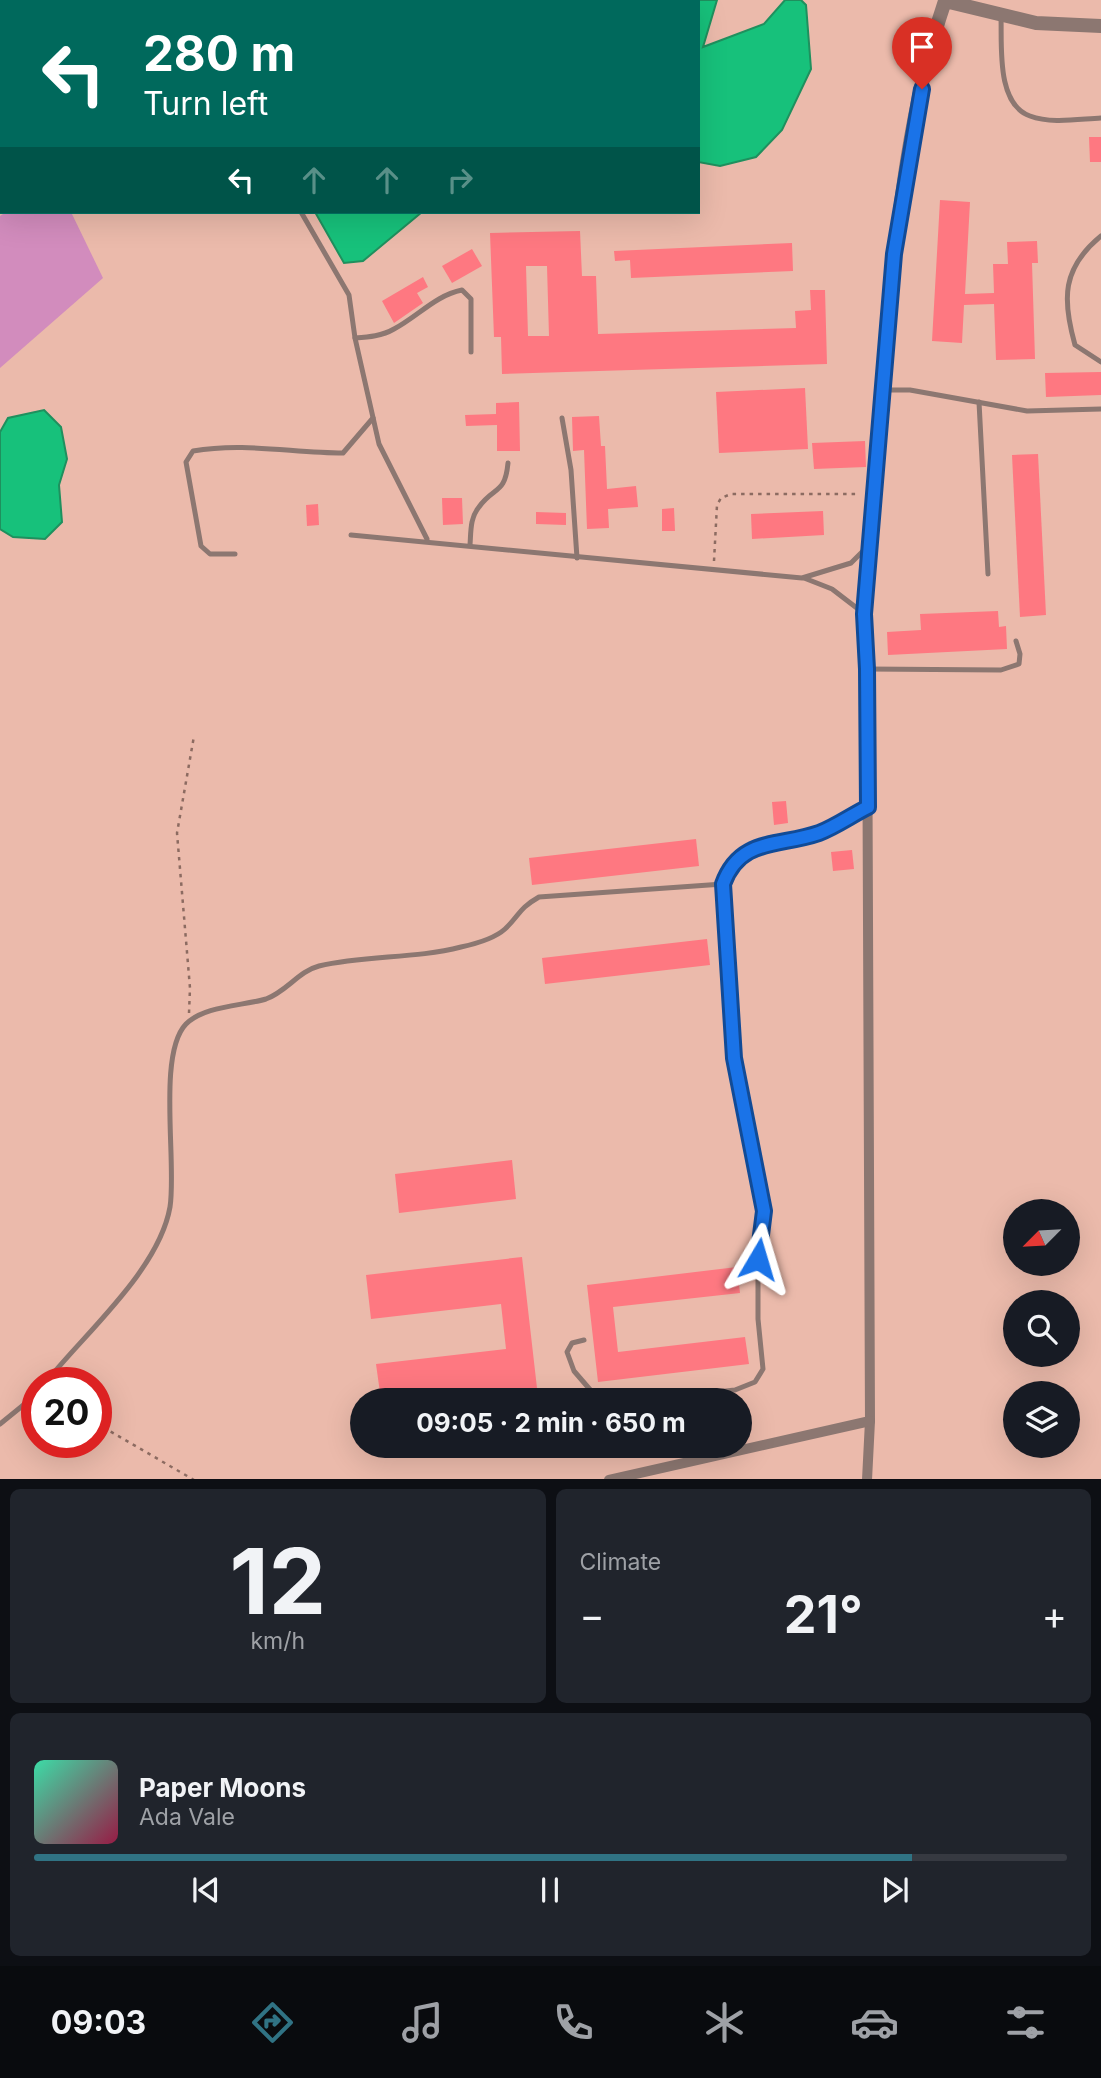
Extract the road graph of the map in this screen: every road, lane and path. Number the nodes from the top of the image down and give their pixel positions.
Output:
1 (945, 0) edge
2 (1001, 17) junction
3 (1101, 26) edge
4 (1101, 118) edge
5 (302, 214) edge
6 (1101, 236) edge
7 (355, 338) junction
8 (471, 352) dead end
9 (1101, 362) edge
10 (882, 390) junction
11 (979, 402) junction
12 (1101, 409) edge
13 (373, 418) junction
14 (562, 418) dead end
15 (508, 463) dead end
16 (875, 485) junction
17 (351, 534) dead end
18 (427, 539) junction
19 (870, 544) junction
20 (470, 545) junction
21 (235, 554) dead end
22 (577, 558) junction
23 (713, 571) junction
24 (988, 574) dead end
25 (802, 578) junction
26 (864, 614) junction
27 (1016, 641) dead end
28 (867, 669) junction
29 (194, 736) dead end
30 (868, 807) junction
31 (723, 884) junction
32 (184, 1026) junction
33 (584, 1340) dead end
34 (59, 1367) edge
35 (589, 1388) edge
36 (740, 1388) edge
37 (21, 1407) edge
38 (870, 1420) junction
39 (0, 1424) edge
40 (112, 1432) edge
41 (194, 1479) edge
42 (609, 1479) edge
43 (867, 1479) edge

1 - 2 street
1 - 10 street
2 - 3 street
2 - 4 lane
5 - 7 lane
6 - 9 lane
7 - 8 lane
7 - 13 lane
10 - 11 lane
10 - 16 street
11 - 12 lane
11 - 24 lane
13 - 18 lane
13 - 21 lane
14 - 22 lane
15 - 20 lane
16 - 19 street
16 - 23 path
17 - 18 lane
18 - 20 lane
19 - 25 lane
19 - 26 street
20 - 22 lane
22 - 23 lane
23 - 25 lane
25 - 26 lane
26 - 28 street
27 - 28 lane
28 - 30 street
29 - 32 path
30 - 31 lane
30 - 38 street
31 - 32 lane
31 - 36 lane
32 - 34 lane
33 - 35 lane
37 - 39 lane
38 - 42 street
38 - 43 street
40 - 41 path

